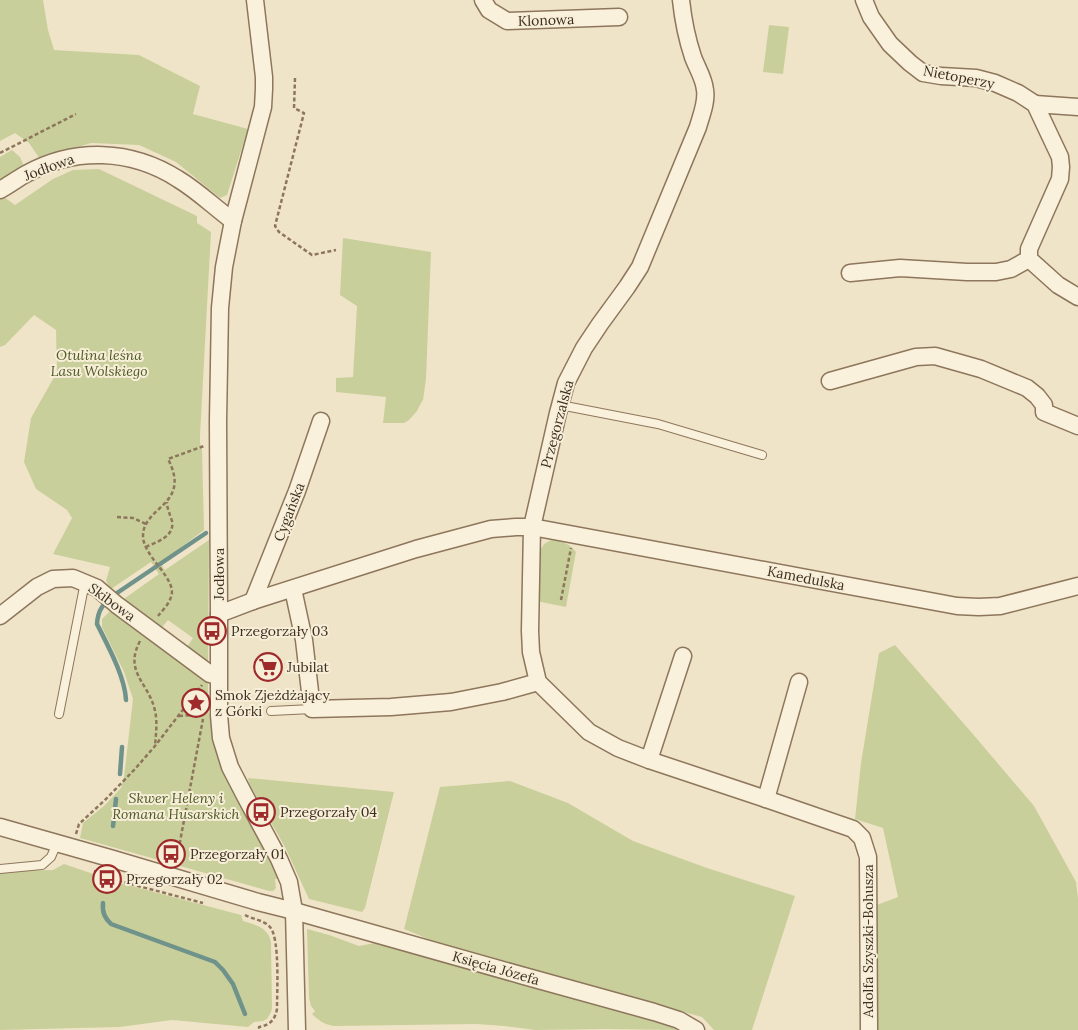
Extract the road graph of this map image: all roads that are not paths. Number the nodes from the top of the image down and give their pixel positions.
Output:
1 (255, 0) edge
2 (483, 0) edge
3 (681, 0) edge
4 (864, 0) edge
5 (618, 17) dead end
6 (1035, 104) junction
7 (1078, 107) edge
8 (0, 190) edge
9 (233, 221) junction
10 (1029, 260) junction
11 (850, 273) dead end
12 (1078, 298) edge
13 (830, 381) dead end
14 (560, 405) junction
15 (321, 421) dead end
16 (1078, 426) edge
17 (762, 456) dead end
18 (532, 527) junction
19 (85, 582) junction
20 (1078, 586) edge
21 (293, 589) junction
22 (253, 601) junction
23 (219, 614) junction
24 (0, 616) edge
25 (683, 656) dead end
26 (214, 675) junction
27 (538, 682) junction
28 (799, 682) dead end
29 (312, 709) junction
30 (270, 711) road end
31 (59, 714) dead end
32 (649, 760) junction
33 (766, 798) junction
34 (0, 828) edge
35 (57, 843) junction
36 (0, 869) edge
37 (294, 911) junction
38 (297, 1030) edge
39 (696, 1030) edge
40 (869, 1030) edge

1 - 9 street, Jodłowa
2 - 5 street, Klonowa
3 - 14 street, Przegorzalska
4 - 6 street, Nietoperzy
6 - 7 street
6 - 10 street
8 - 9 street, Jodłowa
9 - 23 street, Jodłowa
10 - 11 street
10 - 12 street
13 - 16 street
14 - 17 lane
14 - 18 street, Przegorzalska
15 - 22 street, Cygańska
18 - 20 street, Kamedulska
18 - 21 street
18 - 27 street
19 - 24 street, Skibowa
19 - 26 street, Skibowa
19 - 31 lane
21 - 22 street
21 - 29 street
22 - 23 street
23 - 26 street, Jodłowa
25 - 32 street
26 - 37 street, Jodłowa
27 - 29 street
27 - 32 street, Adolfa Szyszki-Bohusza
28 - 33 street
29 - 30 lane
32 - 33 street, Adolfa Szyszki-Bohusza
33 - 40 street, Adolfa Szyszki-Bohusza
34 - 35 street, Księcia Józefa
35 - 36 lane
35 - 37 street, Księcia Józefa
37 - 38 street
37 - 39 street, Księcia Józefa

